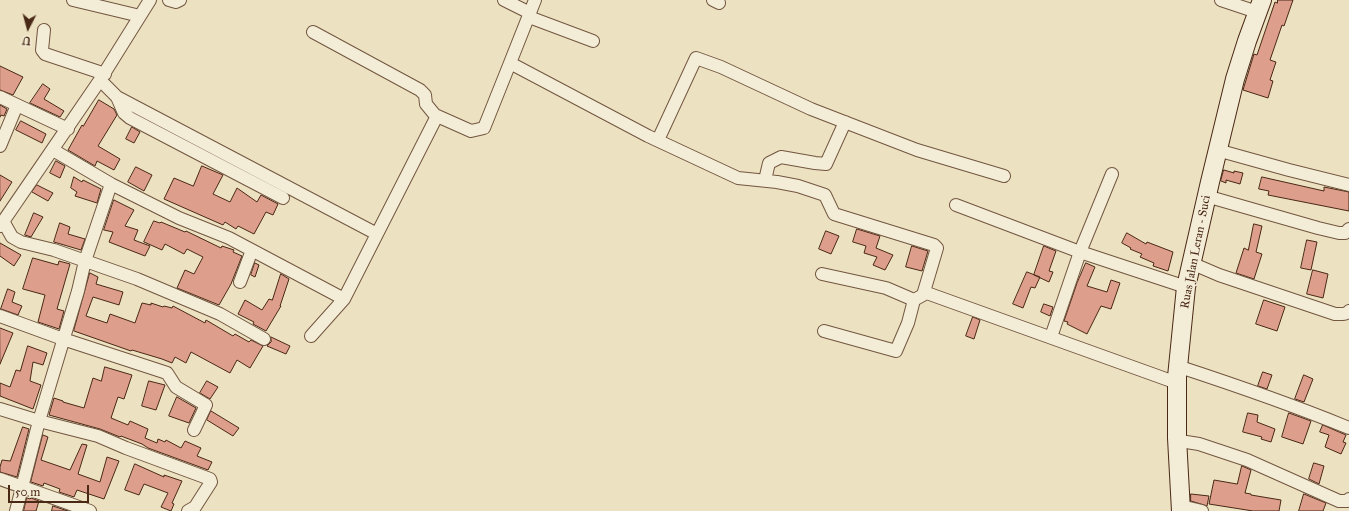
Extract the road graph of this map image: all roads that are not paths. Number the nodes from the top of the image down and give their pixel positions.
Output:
1 (73, 0) edge
2 (150, 0) edge
3 (169, 0) edge
4 (180, 0) edge
5 (504, 0) edge
6 (536, 0) edge
7 (1221, 0) edge
8 (1260, 6) edge
9 (530, 15) junction
10 (140, 16) junction
11 (44, 30) dead end
12 (313, 32) dead end
13 (593, 42) dead end
14 (510, 63) junction
15 (103, 77) junction
16 (0, 97) edge
17 (17, 105) junction
18 (121, 105) junction
19 (437, 116) junction
20 (845, 122) junction
21 (68, 129) junction
22 (173, 134) junction
23 (658, 140) junction
24 (0, 146) edge
25 (53, 150) junction
26 (1217, 150) junction
27 (1112, 174) dead end
28 (1004, 176) dead end
29 (765, 180) junction
30 (111, 184) junction
31 (1349, 184) edge
32 (1206, 196) junction
33 (283, 198) dead end
34 (956, 205) dead end
35 (2, 224) edge
36 (1349, 229) edge
37 (377, 234) junction
38 (252, 250) junction
39 (1080, 252) junction
40 (86, 261) junction
41 (1192, 263) junction
42 (822, 274) dead end
43 (240, 282) dead end
44 (1186, 287) junction
45 (919, 296) junction
46 (344, 299) junction
47 (1349, 311) edge
48 (0, 316) edge
49 (824, 331) dead end
50 (312, 336) dead end
51 (1051, 337) junction
52 (63, 339) junction
53 (264, 339) dead end
54 (1177, 375) junction
55 (0, 408) edge
56 (39, 421) junction
57 (1349, 428) edge
58 (194, 430) dead end
59 (1177, 438) junction
60 (0, 479) edge
61 (23, 486) junction
62 (1349, 499) edge
63 (1181, 508) edge
64 (16, 511) edge
65 (90, 511) edge
66 (188, 511) edge
67 (1202, 511) edge

1 - 10 street
2 - 10 street
3 - 4 street
5 - 9 street
6 - 9 street
7 - 8 street
8 - 26 main road, Ruas Jalan Leran - Suci
9 - 13 street
9 - 14 street
10 - 15 street
11 - 15 street
12 - 19 street
14 - 19 street
14 - 23 street
15 - 18 street
15 - 21 street
16 - 17 street
17 - 21 street
17 - 24 street
18 - 22 street
18 - 22 street
19 - 37 street
20 - 23 street
20 - 28 street
20 - 29 street
21 - 25 street
22 - 33 street
22 - 37 street
23 - 29 street
25 - 30 street
25 - 35 street
26 - 31 street
26 - 32 main road, Ruas Jalan Leran - Suci
27 - 39 street
29 - 45 street
30 - 38 street
30 - 40 street
32 - 36 street
32 - 41 main road, Ruas Jalan Leran - Suci
34 - 39 street
35 - 40 street
37 - 46 street
38 - 43 street
38 - 46 street
39 - 44 street
39 - 51 street
40 - 52 street
40 - 53 street
41 - 44 main road, Ruas Jalan Leran - Suci
41 - 47 street
42 - 45 street
44 - 54 main road, Ruas Jalan Leran - Suci
45 - 49 street
45 - 51 street
46 - 50 street
48 - 52 street
51 - 54 street
52 - 56 street
52 - 58 street
54 - 57 street
54 - 59 main road, Ruas Jalan Leran - Suci
55 - 56 street
56 - 61 street
56 - 66 street
59 - 62 street
59 - 63 main road, Ruas Jalan Leran - Suci
60 - 61 street
61 - 64 street
61 - 65 street
63 - 67 street

